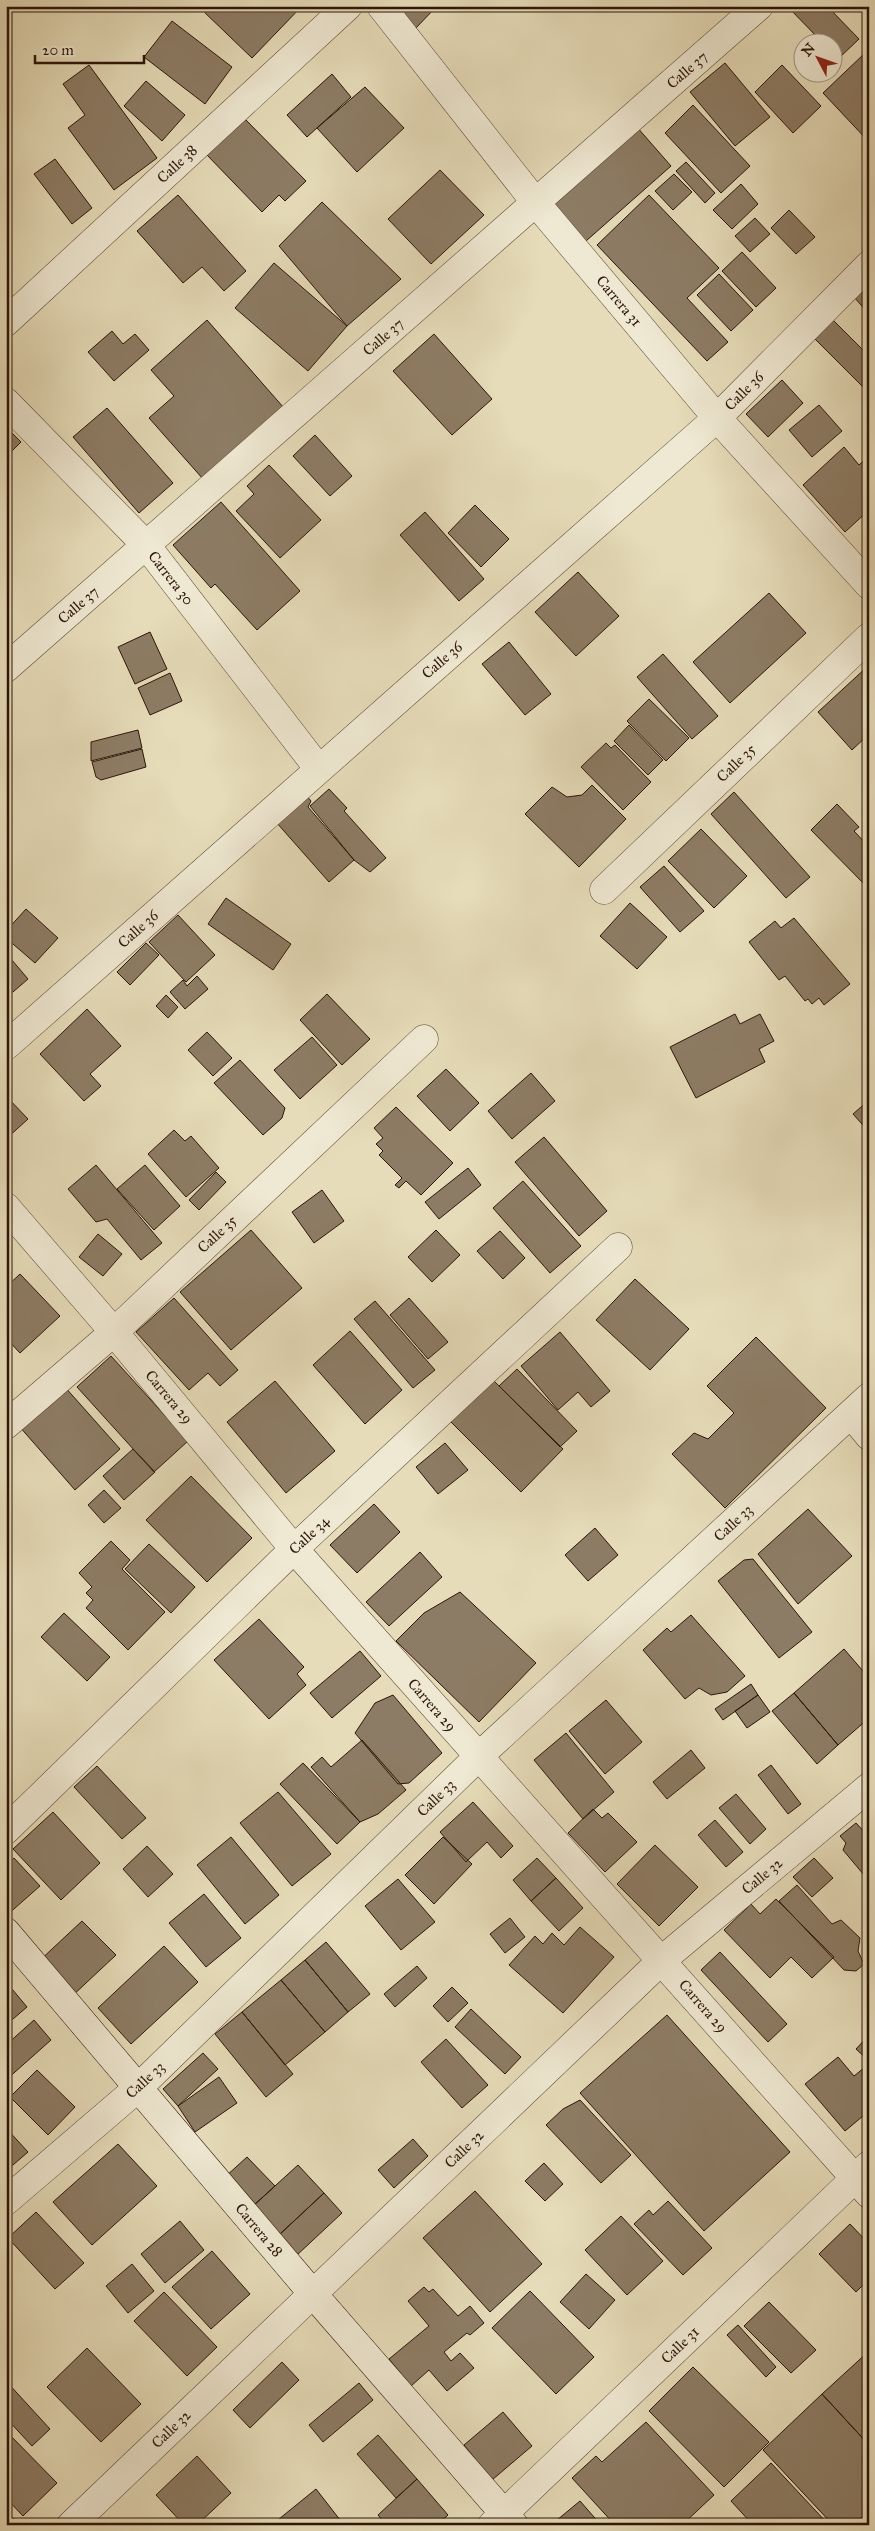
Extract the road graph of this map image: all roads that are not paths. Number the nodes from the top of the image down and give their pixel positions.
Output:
1 (348, 6) edge
2 (381, 6) edge
3 (759, 6) edge
4 (536, 203) junction
5 (869, 265) edge
6 (6, 322) edge
7 (6, 402) edge
8 (718, 418) junction
9 (146, 545) junction
10 (869, 585) edge
11 (869, 637) edge
12 (6, 668) edge
13 (318, 768) junction
14 (604, 890) dead end
15 (424, 1039) dead end
16 (6, 1046) edge
17 (6, 1207) edge
18 (618, 1247) dead end
19 (114, 1332) junction
20 (860, 1406) edge
21 (6, 1425) edge
22 (869, 1436) edge
23 (294, 1549) junction
24 (478, 1757) junction
25 (869, 1787) edge
26 (6, 1830) edge
27 (6, 1932) edge
28 (662, 1960) junction
29 (139, 2087) junction
30 (864, 2179) edge
31 (6, 2201) edge
32 (312, 2294) junction
33 (503, 2521) edge
34 (71, 2525) edge

1 - 6 street, Calle 38
2 - 4 street, Carrera 31
3 - 4 street, Calle 37
4 - 8 street, Carrera 31
4 - 9 street, Calle 37
5 - 8 street, Calle 36
7 - 9 street, Carrera 30
8 - 10 street, Carrera 31
8 - 13 street, Calle 36
9 - 12 street, Calle 37
9 - 13 street, Carrera 30
11 - 14 street, Calle 35
13 - 16 street, Calle 36
15 - 19 street, Calle 35
17 - 19 street, Carrera 29
18 - 23 street, Calle 34
19 - 21 street, Calle 35
19 - 23 street, Carrera 29
20 - 22 street
20 - 24 street, Calle 33
23 - 24 street, Carrera 29
23 - 26 street, Calle 34
24 - 28 street, Carrera 29
24 - 29 street, Calle 33
25 - 28 street, Calle 32
27 - 29 street, Carrera 28
28 - 30 street, Carrera 29
28 - 32 street, Calle 32
29 - 31 street, Calle 33
29 - 32 street, Carrera 28
30 - 33 street, Calle 31
32 - 33 street, Carrera 28
32 - 34 street, Calle 32

